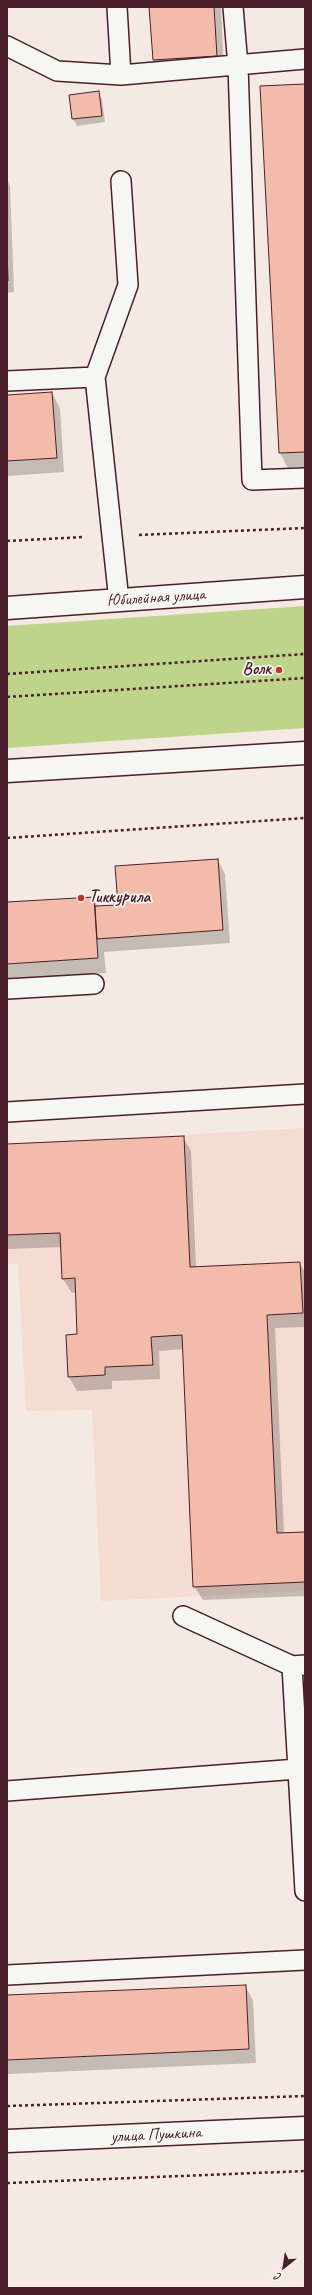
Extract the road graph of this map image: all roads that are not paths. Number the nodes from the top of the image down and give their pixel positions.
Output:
1 (116, 7) edge
2 (233, 7) edge
3 (7, 46) edge
4 (305, 59) edge
5 (238, 66) junction
6 (121, 75) junction
7 (121, 181) dead end
8 (95, 377) junction
9 (7, 381) edge
10 (305, 478) edge
11 (305, 587) edge
12 (119, 601) junction
13 (7, 608) edge
14 (305, 752) edge
15 (7, 771) edge
16 (94, 984) dead end
17 (7, 989) edge
18 (305, 1094) edge
19 (7, 1112) edge
20 (183, 1616) dead end
21 (299, 1666) edge
22 (298, 1769) junction
23 (7, 1790) edge
24 (305, 1891) edge
25 (305, 1960) edge
26 (7, 1975) edge
27 (305, 2128) edge
28 (7, 2141) edge

1 - 6 lane
2 - 5 lane
3 - 6 lane
4 - 5 lane
5 - 6 lane
5 - 10 lane
7 - 8 lane
8 - 9 lane
8 - 12 lane
11 - 12 main road, Юбилейная улица
12 - 13 main road, Юбилейная улица
14 - 15 main road
16 - 17 lane
18 - 19 lane
20 - 21 lane
21 - 22 lane
22 - 23 lane
22 - 24 lane
25 - 26 lane
27 - 28 main road, улица Пушкина

